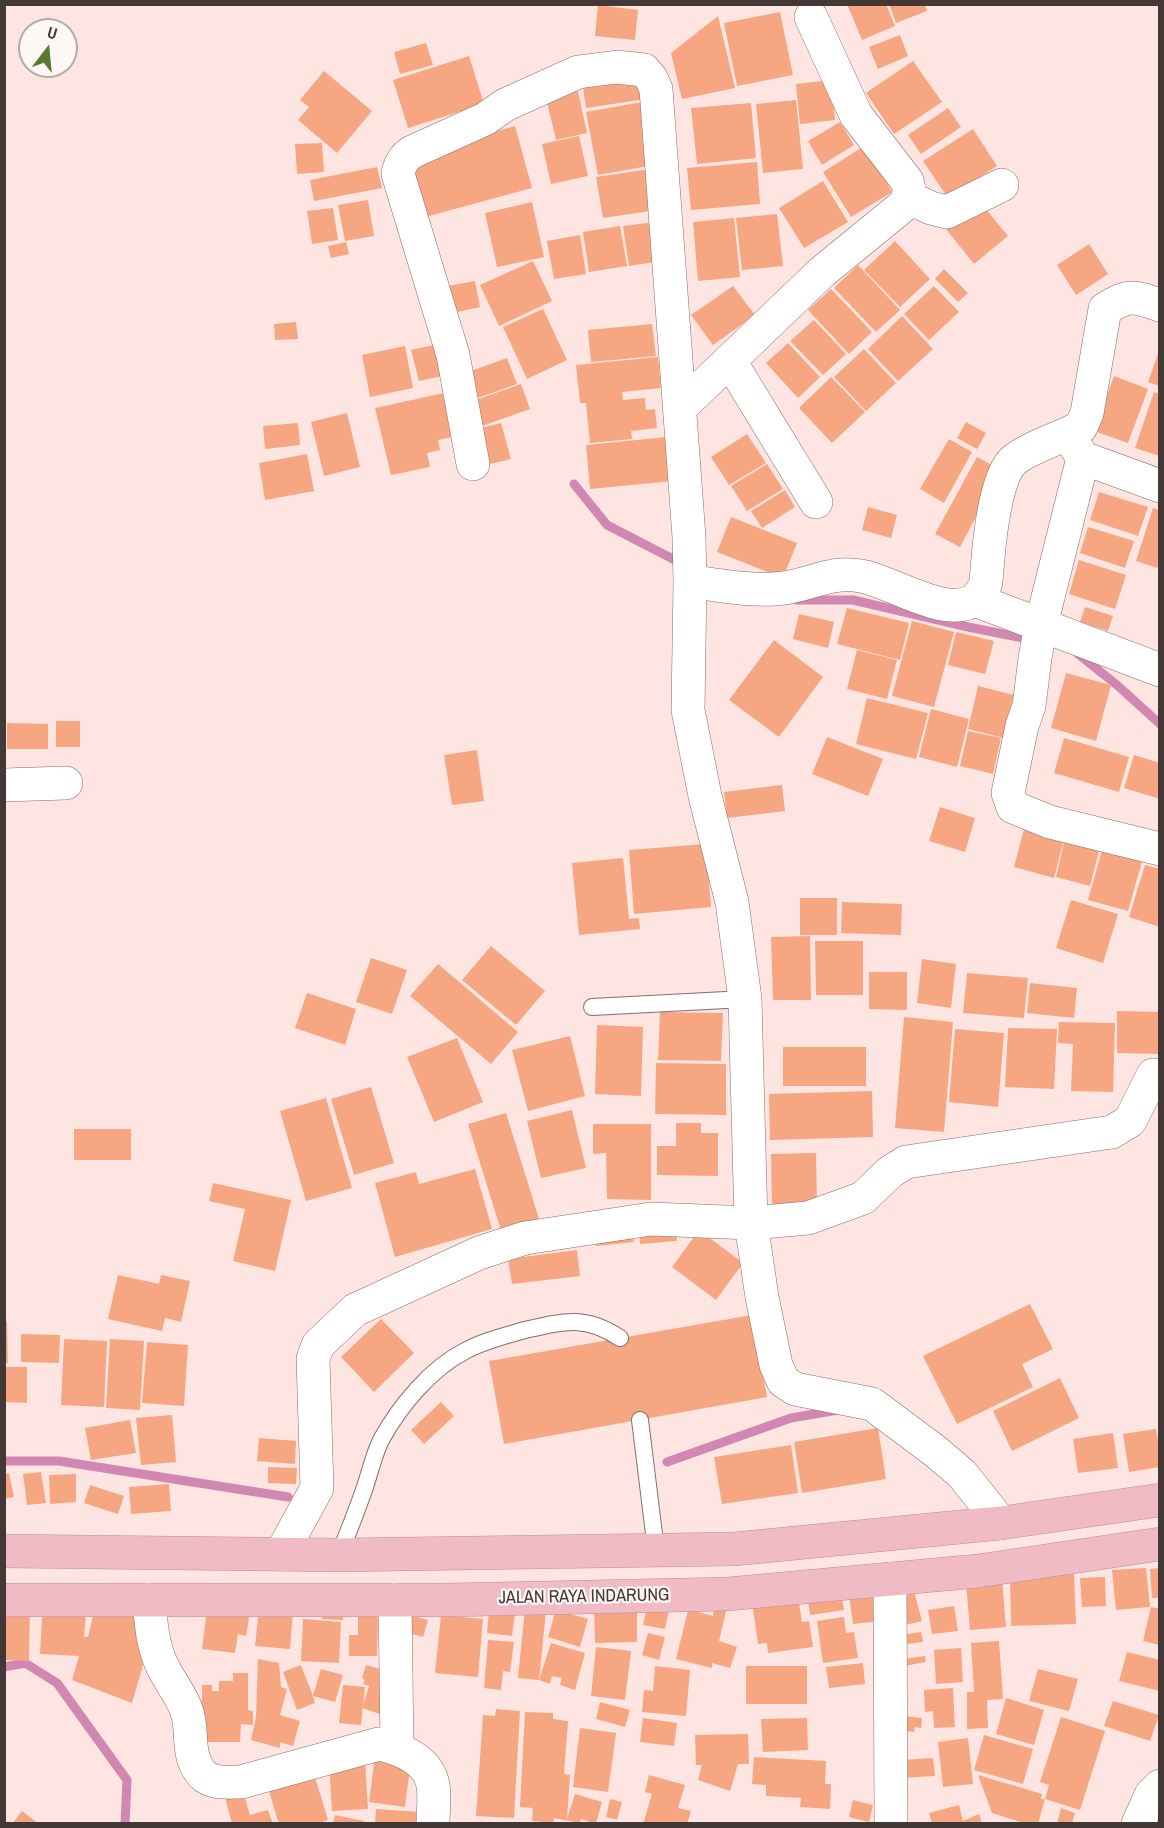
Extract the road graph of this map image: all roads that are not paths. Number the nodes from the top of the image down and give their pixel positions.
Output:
1 (811, 17) dead end
2 (1002, 184) dead end
3 (909, 198) junction
4 (1160, 305) edge
5 (730, 361) junction
6 (680, 408) junction
7 (1075, 446) junction
8 (473, 464) dead end
9 (1160, 486) edge
10 (816, 502) dead end
11 (690, 581) junction
12 (975, 600) junction
13 (1039, 639) junction
14 (1160, 670) edge
15 (66, 783) dead end
16 (4, 785) edge
17 (1160, 849) edge
18 (745, 999) junction
19 (592, 1007) dead end
20 (1153, 1075) dead end
21 (751, 1222) junction
22 (620, 1338) dead end
23 (640, 1420) dead end
24 (1160, 1500) edge
25 (1001, 1522) junction
26 (1160, 1544) edge
27 (656, 1550) junction
28 (4, 1551) edge
29 (281, 1554) junction
30 (339, 1555) junction
31 (890, 1579) junction
32 (4, 1600) edge
33 (150, 1600) junction
34 (394, 1600) junction
35 (397, 1748) junction
36 (1160, 1786) edge
37 (433, 1824) edge
38 (891, 1824) edge
39 (1138, 1824) edge

1 - 3 street
2 - 3 street
3 - 5 street
4 - 7 street
5 - 6 street
5 - 10 street
6 - 8 street
6 - 11 street
7 - 9 street
7 - 12 street
7 - 13 street
11 - 12 street
11 - 18 street
12 - 13 street
13 - 14 street
13 - 17 street
15 - 16 street
18 - 19 lane
18 - 21 street
20 - 21 street
21 - 25 street
21 - 29 street
22 - 30 lane
23 - 27 lane
24 - 25 highway
25 - 27 highway
26 - 31 highway, JALAN RAYA INDARUNG
27 - 30 highway
28 - 29 highway
29 - 30 highway
31 - 34 highway, JALAN RAYA INDARUNG
31 - 38 street
32 - 33 highway, JALAN RAYA INDARUNG
33 - 34 highway, JALAN RAYA INDARUNG
33 - 35 street
34 - 35 street
35 - 37 street
36 - 39 street

